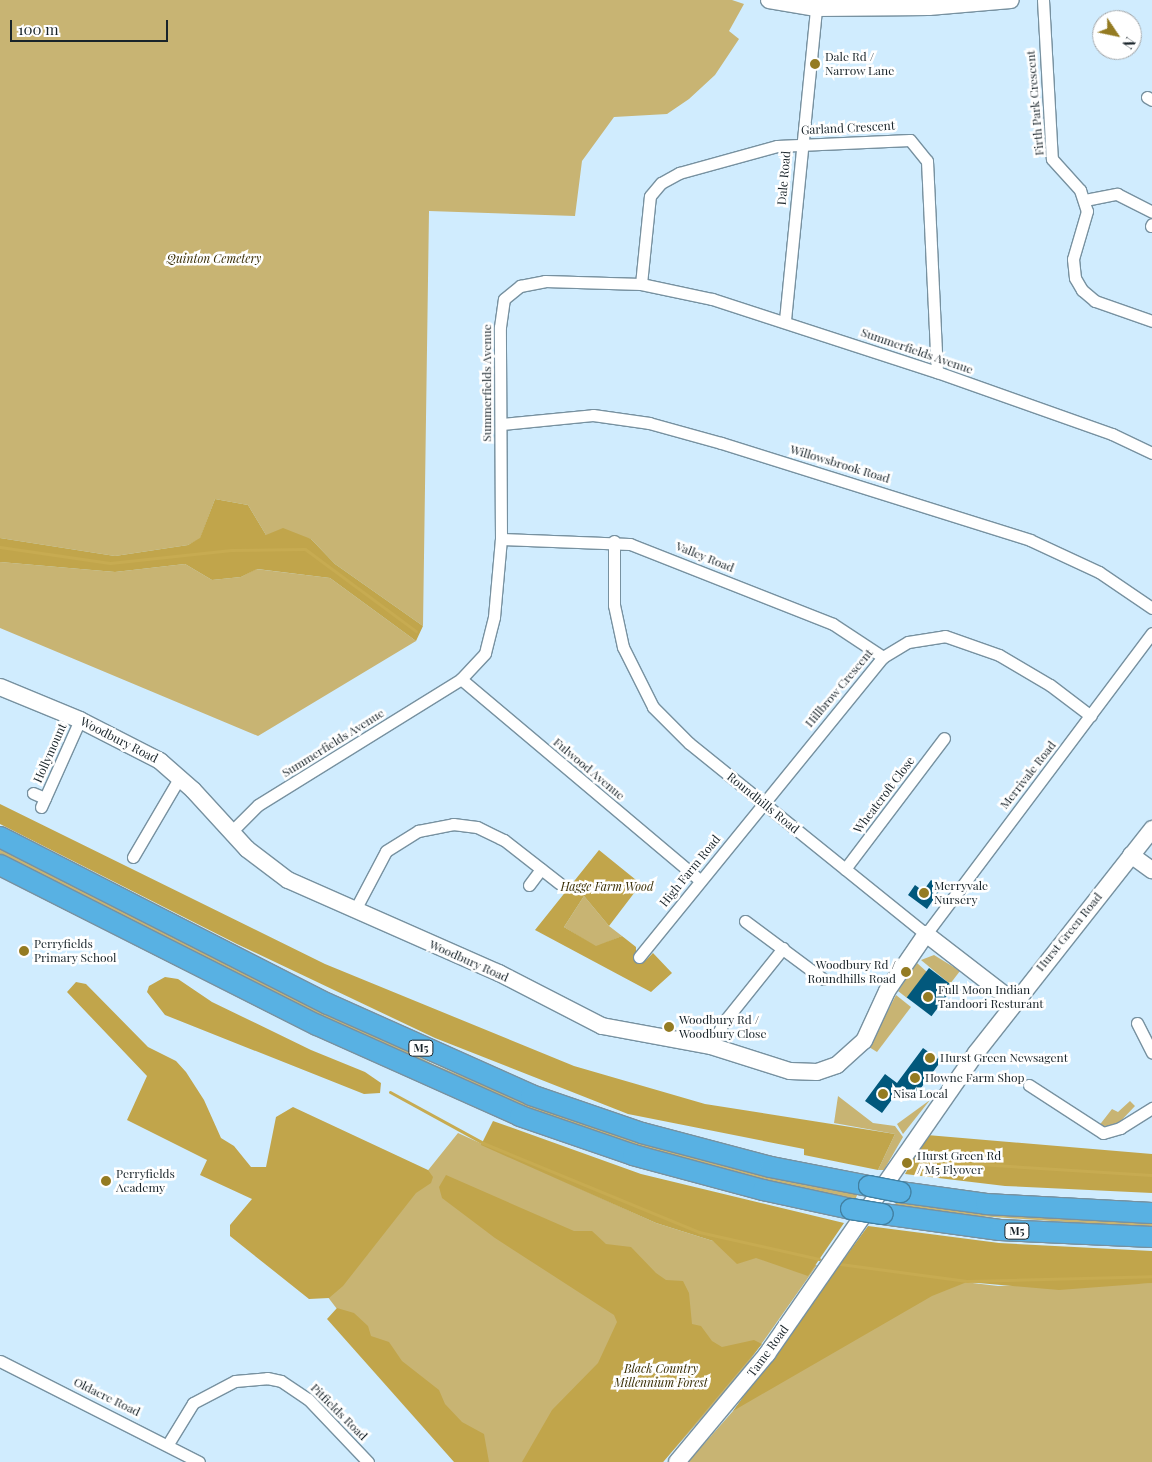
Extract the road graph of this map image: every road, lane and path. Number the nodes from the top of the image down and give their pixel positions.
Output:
1 (769, 0) edge
2 (1011, 0) edge
3 (1043, 0) edge
4 (810, 5) edge
5 (800, 145) junction
6 (1085, 200) junction
7 (1152, 212) edge
8 (641, 284) junction
9 (785, 320) junction
10 (1152, 321) edge
11 (937, 372) junction
12 (502, 424) junction
13 (1152, 453) edge
14 (501, 539) junction
15 (614, 541) junction
16 (1152, 608) edge
17 (1152, 633) edge
18 (883, 657) junction
19 (461, 679) junction
20 (0, 687) edge
21 (1091, 716) junction
22 (80, 720) junction
23 (944, 738) dead end
24 (180, 777) junction
25 (33, 792) dead end
26 (763, 804) junction
27 (1152, 828) edge
28 (231, 832) junction
29 (0, 837) edge
30 (1132, 854) junction
31 (133, 857) dead end
32 (0, 865) edge
33 (542, 869) junction
34 (845, 869) junction
35 (1152, 870) edge
36 (700, 880) junction
37 (559, 883) dead end
38 (529, 885) dead end
39 (356, 908) junction
40 (745, 921) dead end
41 (926, 934) junction
42 (783, 948) junction
43 (639, 957) dead end
44 (823, 979) dead end
45 (1014, 1002) junction
46 (1137, 1023) dead end
47 (711, 1046) junction
48 (1152, 1052) edge
49 (1029, 1085) dead end
50 (1152, 1108) edge
51 (1152, 1213) edge
52 (850, 1233) joint
53 (1152, 1237) edge
54 (0, 1361) edge
55 (168, 1444) junction
56 (199, 1462) edge
57 (368, 1462) edge
58 (677, 1462) edge

1 - 4 street
2 - 4 street
3 - 6 street, Firth Park Crescent
4 - 5 street, Dale Road
5 - 8 street, Garland Crescent
5 - 9 street, Dale Road
5 - 11 street, Garland Crescent
6 - 7 street
6 - 10 street
8 - 9 street, Summerfields Avenue
8 - 12 street, Summerfields Avenue
9 - 11 street, Summerfields Avenue
11 - 13 street, Summerfields Avenue
12 - 14 street, Summerfields Avenue
12 - 16 street, Willowsbrook Road
14 - 15 street, Valley Road
14 - 19 street, Summerfields Avenue
15 - 18 street, Valley Road
15 - 26 street, Roundhills Road
17 - 21 street, Merrivale Road
18 - 21 street, Hillbrow Crescent
18 - 26 street, Hillbrow Crescent
19 - 28 street, Summerfields Avenue
19 - 36 street, Fulwood Avenue
20 - 22 street, Woodbury Road
21 - 41 street, Merrivale Road
22 - 24 street, Woodbury Road
22 - 25 street, Hollymount
23 - 34 street, Wheatcroft Close
24 - 28 street, Woodbury Road
24 - 31 street
26 - 34 street, Roundhills Road
26 - 36 street, High Farm Road
27 - 30 street, Hurst Green Road
28 - 39 street, Woodbury Road
29 - 51 highway, M5, bridge
30 - 35 street
30 - 45 street, Hurst Green Road
32 - 53 highway, M5, bridge
33 - 37 street
33 - 38 street
33 - 39 street
34 - 41 street, Roundhills Road
36 - 43 street, High Farm Road
39 - 47 street, Woodbury Road
40 - 42 street
41 - 45 street, Roundhills Road
41 - 47 street, Woodbury Road
42 - 44 street
42 - 47 street
45 - 52 street, Hurst Green Road
46 - 48 street
49 - 50 street
52 - 58 street, Tame Road
54 - 55 street, Oldacre Road
55 - 56 street, Oldacre Road
55 - 57 street, Pitfields Road

